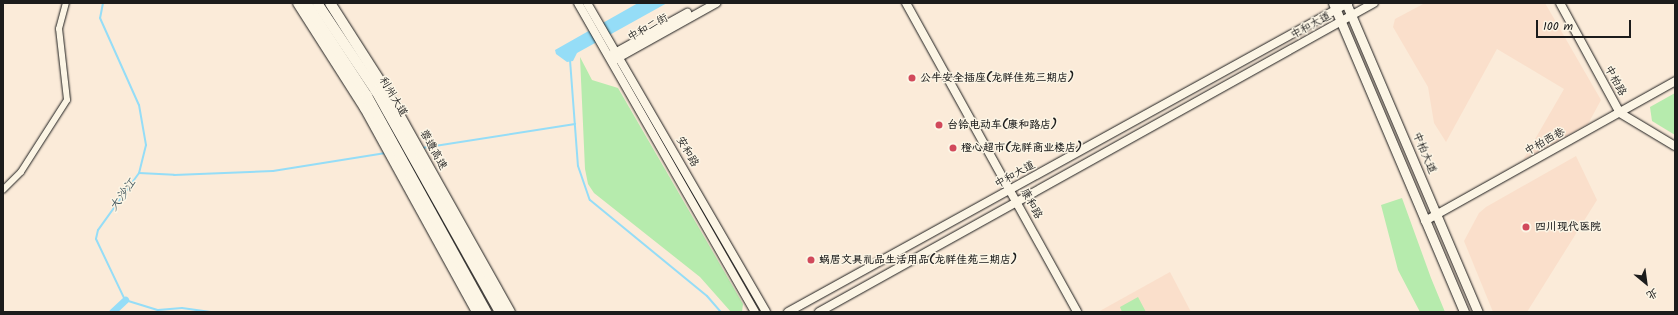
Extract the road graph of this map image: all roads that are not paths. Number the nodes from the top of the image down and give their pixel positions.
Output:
1 (66, 3) edge
2 (298, 3) edge
3 (306, 3) edge
4 (317, 3) edge
5 (330, 3) edge
6 (578, 3) edge
7 (587, 3) edge
8 (705, 3) edge
9 (716, 3) edge
10 (906, 3) edge
11 (1347, 3) edge
12 (1374, 3) edge
13 (1560, 3) edge
14 (1335, 6) edge
15 (1353, 15) junction
16 (592, 19) junction
17 (1342, 21) junction
18 (602, 36) junction
19 (618, 54) junction
20 (610, 59) junction
21 (1675, 81) edge
22 (1620, 113) junction
23 (1675, 146) edge
24 (3, 190) edge
25 (1010, 190) junction
26 (1016, 201) junction
27 (1437, 215) junction
28 (1425, 221) junction
29 (477, 312) edge
30 (486, 312) edge
31 (500, 312) edge
32 (510, 312) edge
33 (755, 312) edge
34 (766, 312) edge
35 (788, 312) edge
36 (819, 312) edge
37 (1077, 312) edge
38 (1464, 312) edge
39 (1478, 312) edge

1 - 24 street
2 - 29 highway
3 - 30 highway, 利州大道
4 - 31 highway, 利州大道
5 - 32 highway, 蓉遵高速
6 - 16 street, 安和路
7 - 16 street, 安和路
8 - 19 street, 中和二街
9 - 19 street, 中和二街
10 - 25 street, 康和路
11 - 14 street, 中和大道
11 - 15 main road, 中柏大道
12 - 15 street, 中和大道
13 - 22 street, 中柏路
14 - 17 main road
14 - 25 street, 中和大道
15 - 17 street, 中和大道
15 - 27 main road, 中柏大道
16 - 18 street, 安和路
17 - 26 street, 中和大道
17 - 28 main road
18 - 19 street, 安和路
18 - 20 street, 安和路
19 - 20 street, 中和二街
19 - 34 street, 安和路
20 - 33 street, 安和路
21 - 22 street, 中柏西巷
22 - 23 street, 中柏路
22 - 27 street, 中柏西巷
25 - 26 street, 康和路
25 - 35 street, 中和大道
26 - 36 street, 中和大道
26 - 37 street, 康和路
27 - 28 street, 中柏西巷
27 - 39 main road, 中柏大道
28 - 38 main road

